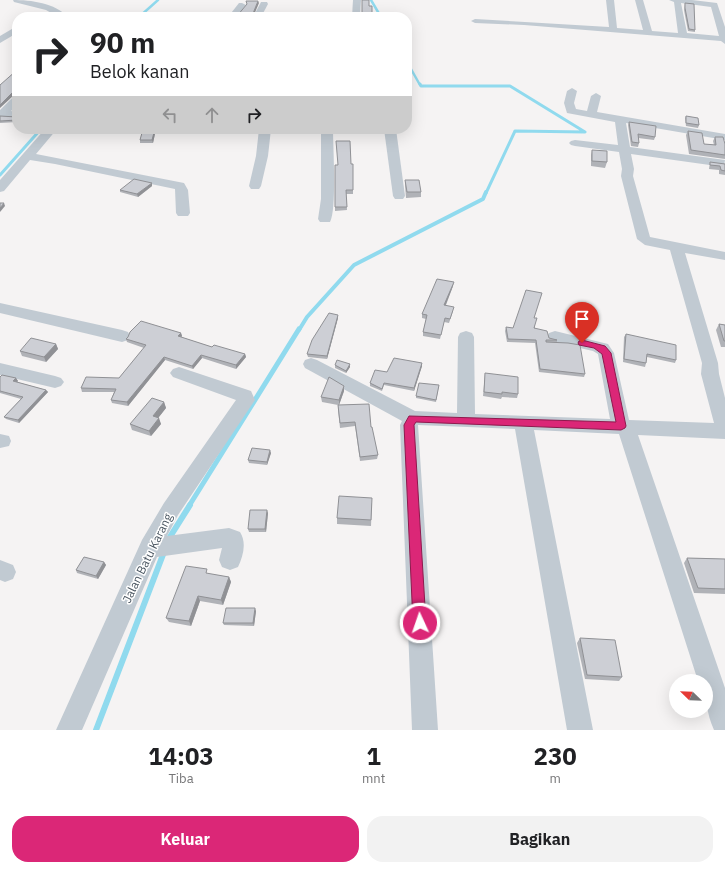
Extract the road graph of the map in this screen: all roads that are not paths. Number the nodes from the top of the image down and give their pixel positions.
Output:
1 (17, 0) edge
2 (357, 0) edge
3 (610, 0) edge
4 (639, 0) edge
5 (673, 0) edge
6 (677, 0) edge
7 (242, 4) dead end
8 (264, 4) dead end
9 (49, 8) junction
10 (43, 12) edge
11 (56, 12) edge
12 (236, 12) edge
13 (260, 12) edge
14 (356, 12) edge
15 (475, 21) dead end
16 (608, 30) junction
17 (12, 32) edge
18 (648, 33) junction
19 (682, 36) junction
20 (607, 38) dead end
21 (725, 39) edge
22 (0, 40) edge
23 (572, 90) dead end
24 (596, 96) dead end
25 (12, 104) edge
26 (12, 115) edge
27 (591, 115) junction
28 (621, 120) junction
29 (47, 134) edge
30 (264, 134) edge
31 (327, 134) edge
32 (391, 134) edge
33 (725, 137) edge
34 (575, 143) dead end
35 (624, 149) junction
36 (27, 156) junction
37 (724, 163) edge
38 (8, 168) edge
39 (255, 186) dead end
40 (0, 188) edge
41 (399, 196) dead end
42 (183, 213) dead end
43 (325, 219) dead end
44 (676, 247) junction
45 (725, 256) edge
46 (0, 308) edge
47 (122, 336) dead end
48 (466, 337) dead end
49 (554, 337) dead end
50 (310, 364) dead end
51 (717, 365) edge
52 (0, 369) edge
53 (179, 373) dead end
54 (55, 382) dead end
55 (412, 418) junction
56 (466, 420) junction
57 (523, 422) junction
58 (624, 426) junction
59 (725, 431) edge
60 (163, 546) junction
61 (230, 560) dead end
62 (725, 726) edge
63 (69, 730) edge
64 (426, 730) edge
65 (580, 730) edge

1 - 9 street
2 - 14 street
3 - 16 street
4 - 18 street
5 - 6 street
6 - 19 street
6 - 21 street
7 - 12 street
8 - 13 street
9 - 10 street
9 - 11 street
15 - 16 street
16 - 18 street
16 - 20 street
17 - 22 street
18 - 19 street
19 - 21 street
23 - 27 street
24 - 27 street
25 - 26 street
27 - 28 street
28 - 33 street
28 - 35 street
29 - 36 street
30 - 39 street
31 - 43 street
32 - 41 street
34 - 35 street
35 - 37 street
35 - 44 street
36 - 38 street
36 - 42 street
38 - 40 street
44 - 45 street
44 - 51 street
46 - 47 street
48 - 56 street
49 - 58 street
50 - 55 street
51 - 59 street
52 - 54 street
53 - 60 street, Jalan Batu Karang
55 - 56 street
55 - 64 street
56 - 57 street
57 - 58 street
57 - 65 street
58 - 59 street
58 - 62 street
60 - 61 street
60 - 63 street, Jalan Batu Karang

